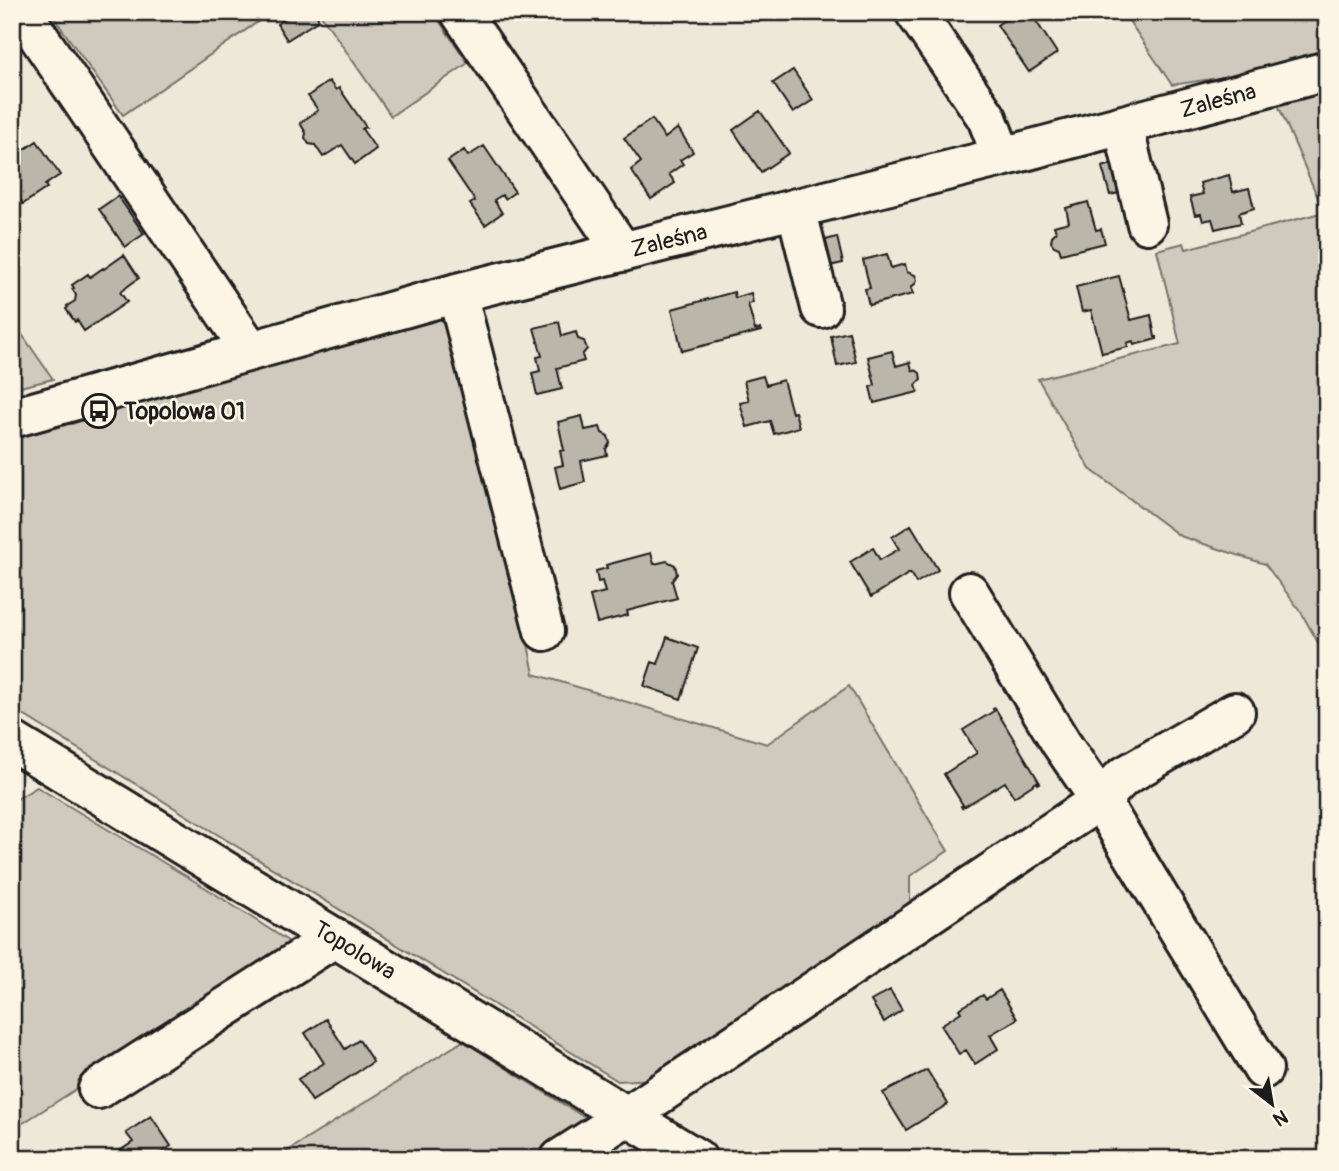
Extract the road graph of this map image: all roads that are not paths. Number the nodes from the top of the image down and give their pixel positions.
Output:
1 (22, 12) edge
2 (460, 12) edge
3 (915, 12) edge
4 (1327, 71) edge
5 (1123, 125) junction
6 (1002, 157) junction
7 (796, 208) junction
8 (1147, 224) dead end
9 (623, 252) junction
10 (457, 293) junction
11 (821, 308) dead end
12 (251, 351) junction
13 (12, 418) edge
14 (980, 585) dead end
15 (544, 631) dead end
16 (1235, 712) dead end
17 (12, 741) edge
18 (1100, 800) junction
19 (334, 937) junction
20 (1264, 1069) dead end
21 (98, 1089) dead end
22 (627, 1116) junction
23 (560, 1159) edge
24 (698, 1159) edge

1 - 12 street
2 - 9 street
3 - 6 street
4 - 5 street, Zaleśna
5 - 6 street, Zaleśna
5 - 8 street
6 - 7 street, Zaleśna
7 - 9 street, Zaleśna
7 - 11 street
9 - 10 street, Zaleśna
10 - 12 street, Zaleśna
10 - 15 street
12 - 13 street, Zaleśna
14 - 18 street
16 - 18 street
17 - 19 street, Topolowa
18 - 20 street
18 - 22 street
19 - 21 street
19 - 22 street, Topolowa
22 - 23 street
22 - 24 street, Topolowa

